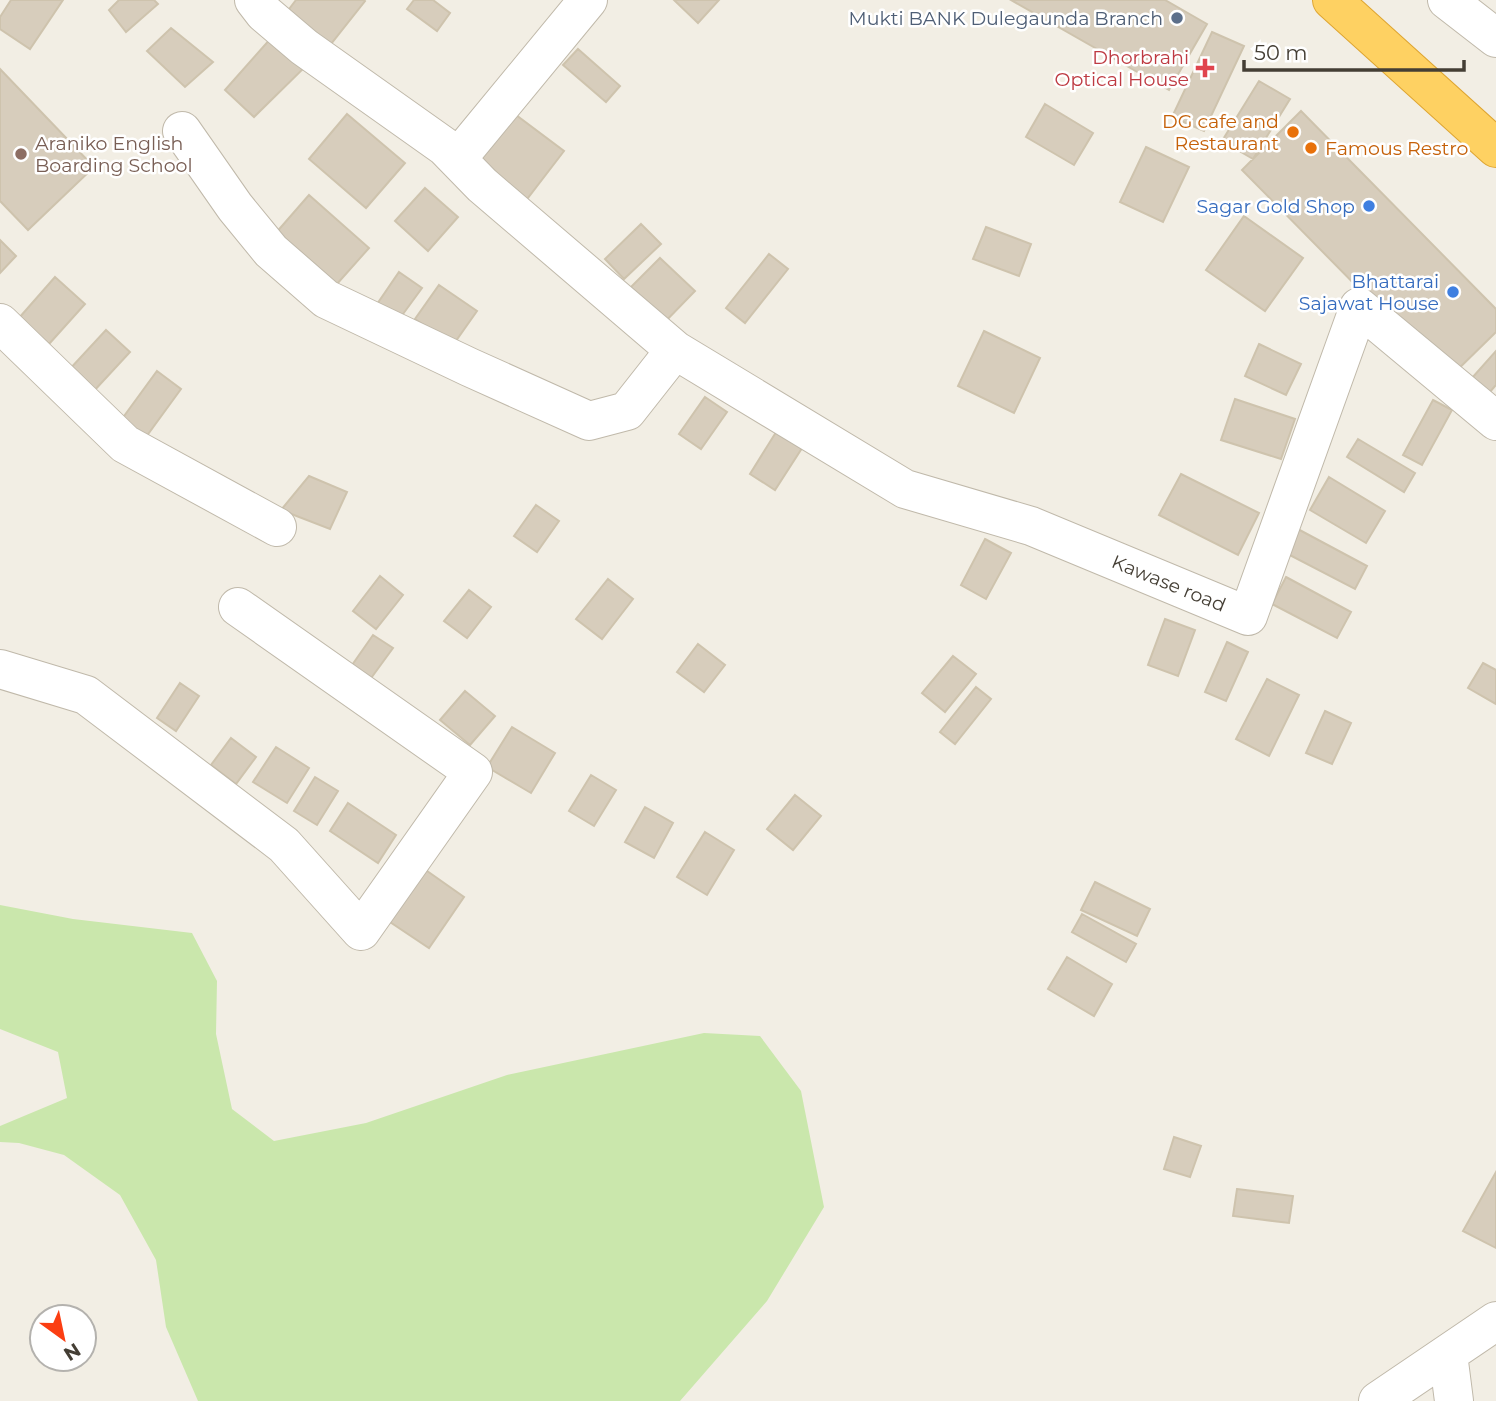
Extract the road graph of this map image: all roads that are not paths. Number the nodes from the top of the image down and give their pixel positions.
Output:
1 (254, 0) edge
2 (588, 0) edge
3 (1332, 0) edge
4 (1447, 0) edge
5 (1496, 38) edge
6 (182, 131) dead end
7 (1496, 148) edge
8 (457, 159) junction
9 (0, 323) edge
10 (675, 351) junction
11 (1496, 421) edge
12 (277, 527) dead end
13 (238, 607) dead end
14 (0, 669) edge
15 (1496, 1321) edge
16 (1448, 1354) junction
17 (1378, 1401) edge
18 (1454, 1401) edge

1 - 8 street
2 - 8 street
3 - 7 highway
4 - 5 street
6 - 10 street
8 - 10 street
9 - 12 street
10 - 11 street, Kawase road
13 - 14 street
15 - 16 street
16 - 17 street
16 - 18 street

